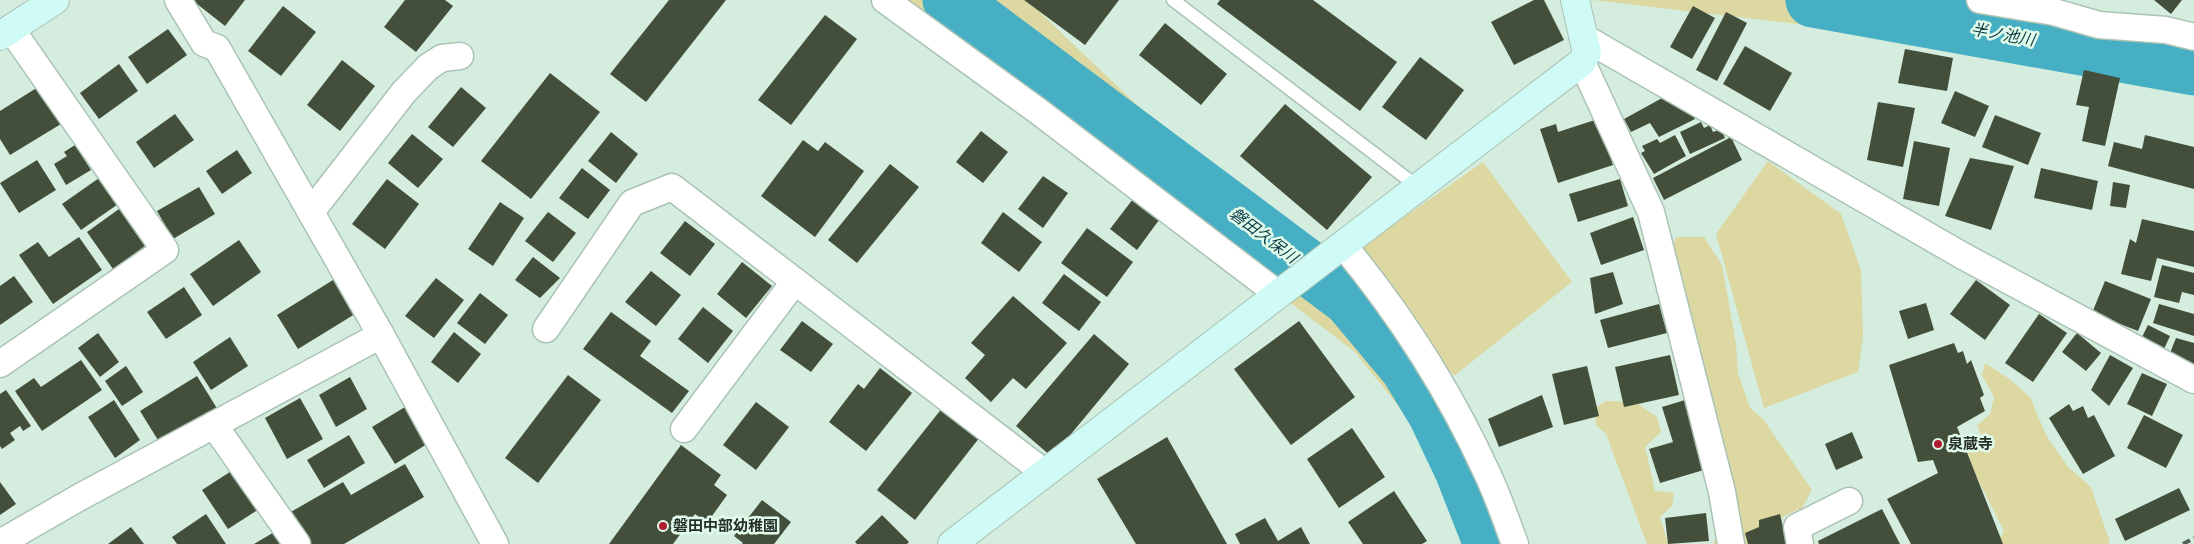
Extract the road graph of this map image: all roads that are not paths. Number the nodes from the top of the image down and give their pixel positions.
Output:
1 (55, 0) edge
2 (178, 0) edge
3 (885, 0) edge
4 (1173, 0) edge
5 (1575, 0) edge
6 (1980, 0) edge
7 (5, 32) edge
8 (2194, 37) edge
9 (1583, 49) junction
10 (460, 56) dead end
11 (1418, 187) junction
12 (311, 212) junction
13 (1335, 251) junction
14 (795, 281) junction
15 (1282, 291) junction
16 (546, 329) dead end
17 (381, 335) junction
18 (0, 364) edge
19 (2194, 380) edge
20 (214, 425) junction
21 (684, 429) dead end
22 (1045, 473) junction
23 (1849, 501) dead end
24 (0, 543) edge
25 (297, 544) edge
26 (495, 544) edge
27 (952, 544) edge
28 (1515, 544) edge
29 (1731, 544) edge
30 (1800, 544) edge

1 - 7 street
2 - 12 street
3 - 15 street
4 - 11 lane
5 - 9 street
6 - 8 street
7 - 18 street
9 - 11 street
9 - 19 street
9 - 29 street
10 - 12 street
11 - 13 street
12 - 17 street
13 - 15 street
13 - 28 street
14 - 16 street
14 - 21 street
14 - 22 street
15 - 22 street
17 - 20 street
17 - 26 street
20 - 24 street
20 - 25 street
22 - 27 street
23 - 30 street

